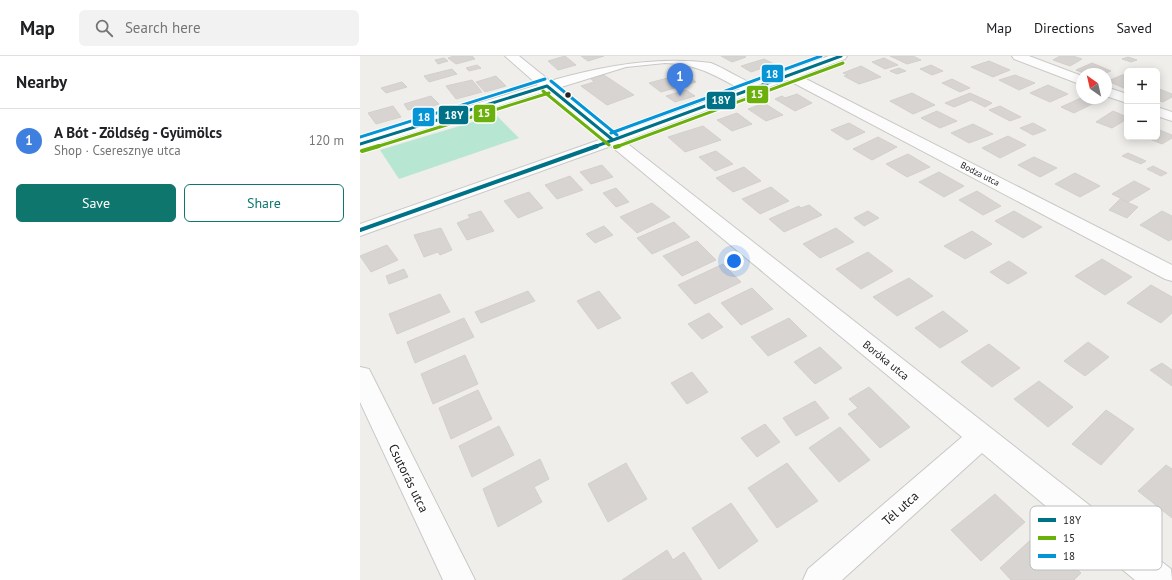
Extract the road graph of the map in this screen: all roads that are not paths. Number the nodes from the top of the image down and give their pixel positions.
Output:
1 (511, 56) edge
2 (841, 56) edge
3 (1018, 56) edge
4 (789, 75) junction
5 (1076, 79) edge
6 (547, 86) junction
7 (751, 89) junction
8 (1112, 93) edge
9 (1124, 98) edge
10 (1160, 112) edge
11 (1172, 117) edge
12 (613, 140) junction
13 (360, 144) edge
14 (360, 230) edge
15 (1172, 274) edge
16 (360, 376) edge
17 (982, 436) junction
18 (1069, 506) edge
19 (1148, 570) edge
20 (458, 580) edge
21 (819, 580) edge
22 (1160, 580) edge

1 - 6 street, Boróka utca
2 - 4 street
3 - 5 street
4 - 7 street
4 - 15 street, Bodza utca
6 - 7 street
6 - 12 street, Boróka utca
6 - 13 street
7 - 12 street
8 - 9 street
10 - 11 street
12 - 14 street
12 - 17 street, Boróka utca
16 - 20 street, Csutorás utca
17 - 18 street, Boróka utca
17 - 21 street, Tél utca
19 - 22 street, Boróka utca

